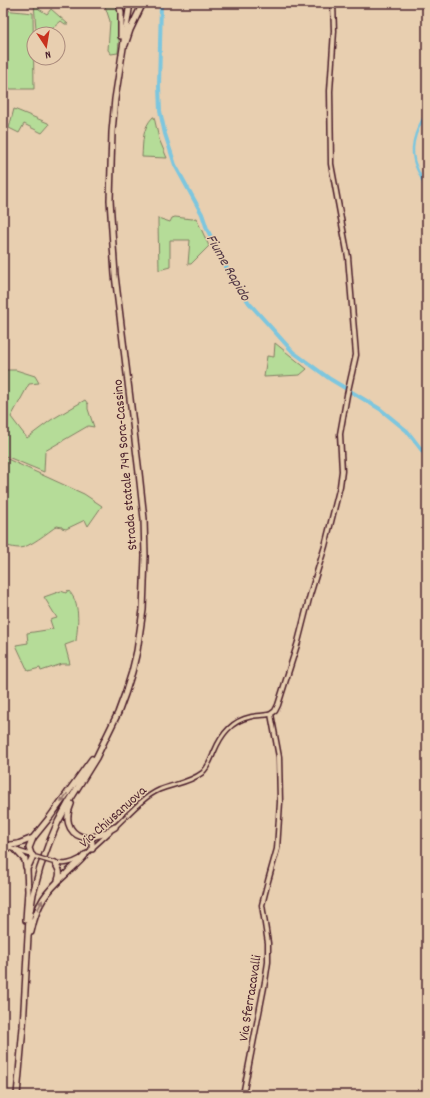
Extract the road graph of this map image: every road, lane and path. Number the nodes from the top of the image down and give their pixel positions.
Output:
1 (119, 3) edge
2 (130, 3) edge
3 (333, 3) edge
4 (142, 5) dead end
5 (121, 55) junction
6 (271, 714) junction
7 (109, 731) junction
8 (96, 758) junction
9 (116, 827) junction
10 (33, 838) junction
11 (88, 838) junction
12 (3, 846) edge
13 (92, 849) junction
14 (16, 850) junction
15 (85, 855) junction
16 (35, 856) junction
17 (53, 863) junction
18 (27, 869) junction
19 (58, 881) junction
20 (26, 970) junction
21 (17, 1095) edge
22 (243, 1095) edge

1 - 5 highway
2 - 5 highway, Strada statale 749 Sora-Cassino
3 - 6 main road
4 - 5 highway
5 - 7 highway, Strada statale 749 Sora-Cassino
6 - 9 street, Via Chiusanuova
6 - 22 main road, Via Sferracavalli
7 - 8 highway, Strada statale 749 Sora-Cassino
7 -> 10 highway
8 - 11 highway
8 - 20 highway, Strada statale 749 Sora-Cassino
9 - 11 highway
9 - 13 street, Via Chiusanuova
10 - 12 highway
10 - 16 highway
11 - 13 highway
12 - 14 street, Via Chiusanuova
13 - 15 street, Via Chiusanuova
14 - 16 street, Via Chiusanuova
14 - 18 highway
15 - 17 street, Via Chiusanuova
15 - 19 highway
16 - 17 street, Via Chiusanuova, bridge
16 - 18 highway
17 - 19 highway
18 - 20 highway
20 -> 19 highway
20 - 21 highway, Strada statale 749 Sora-Cassino

